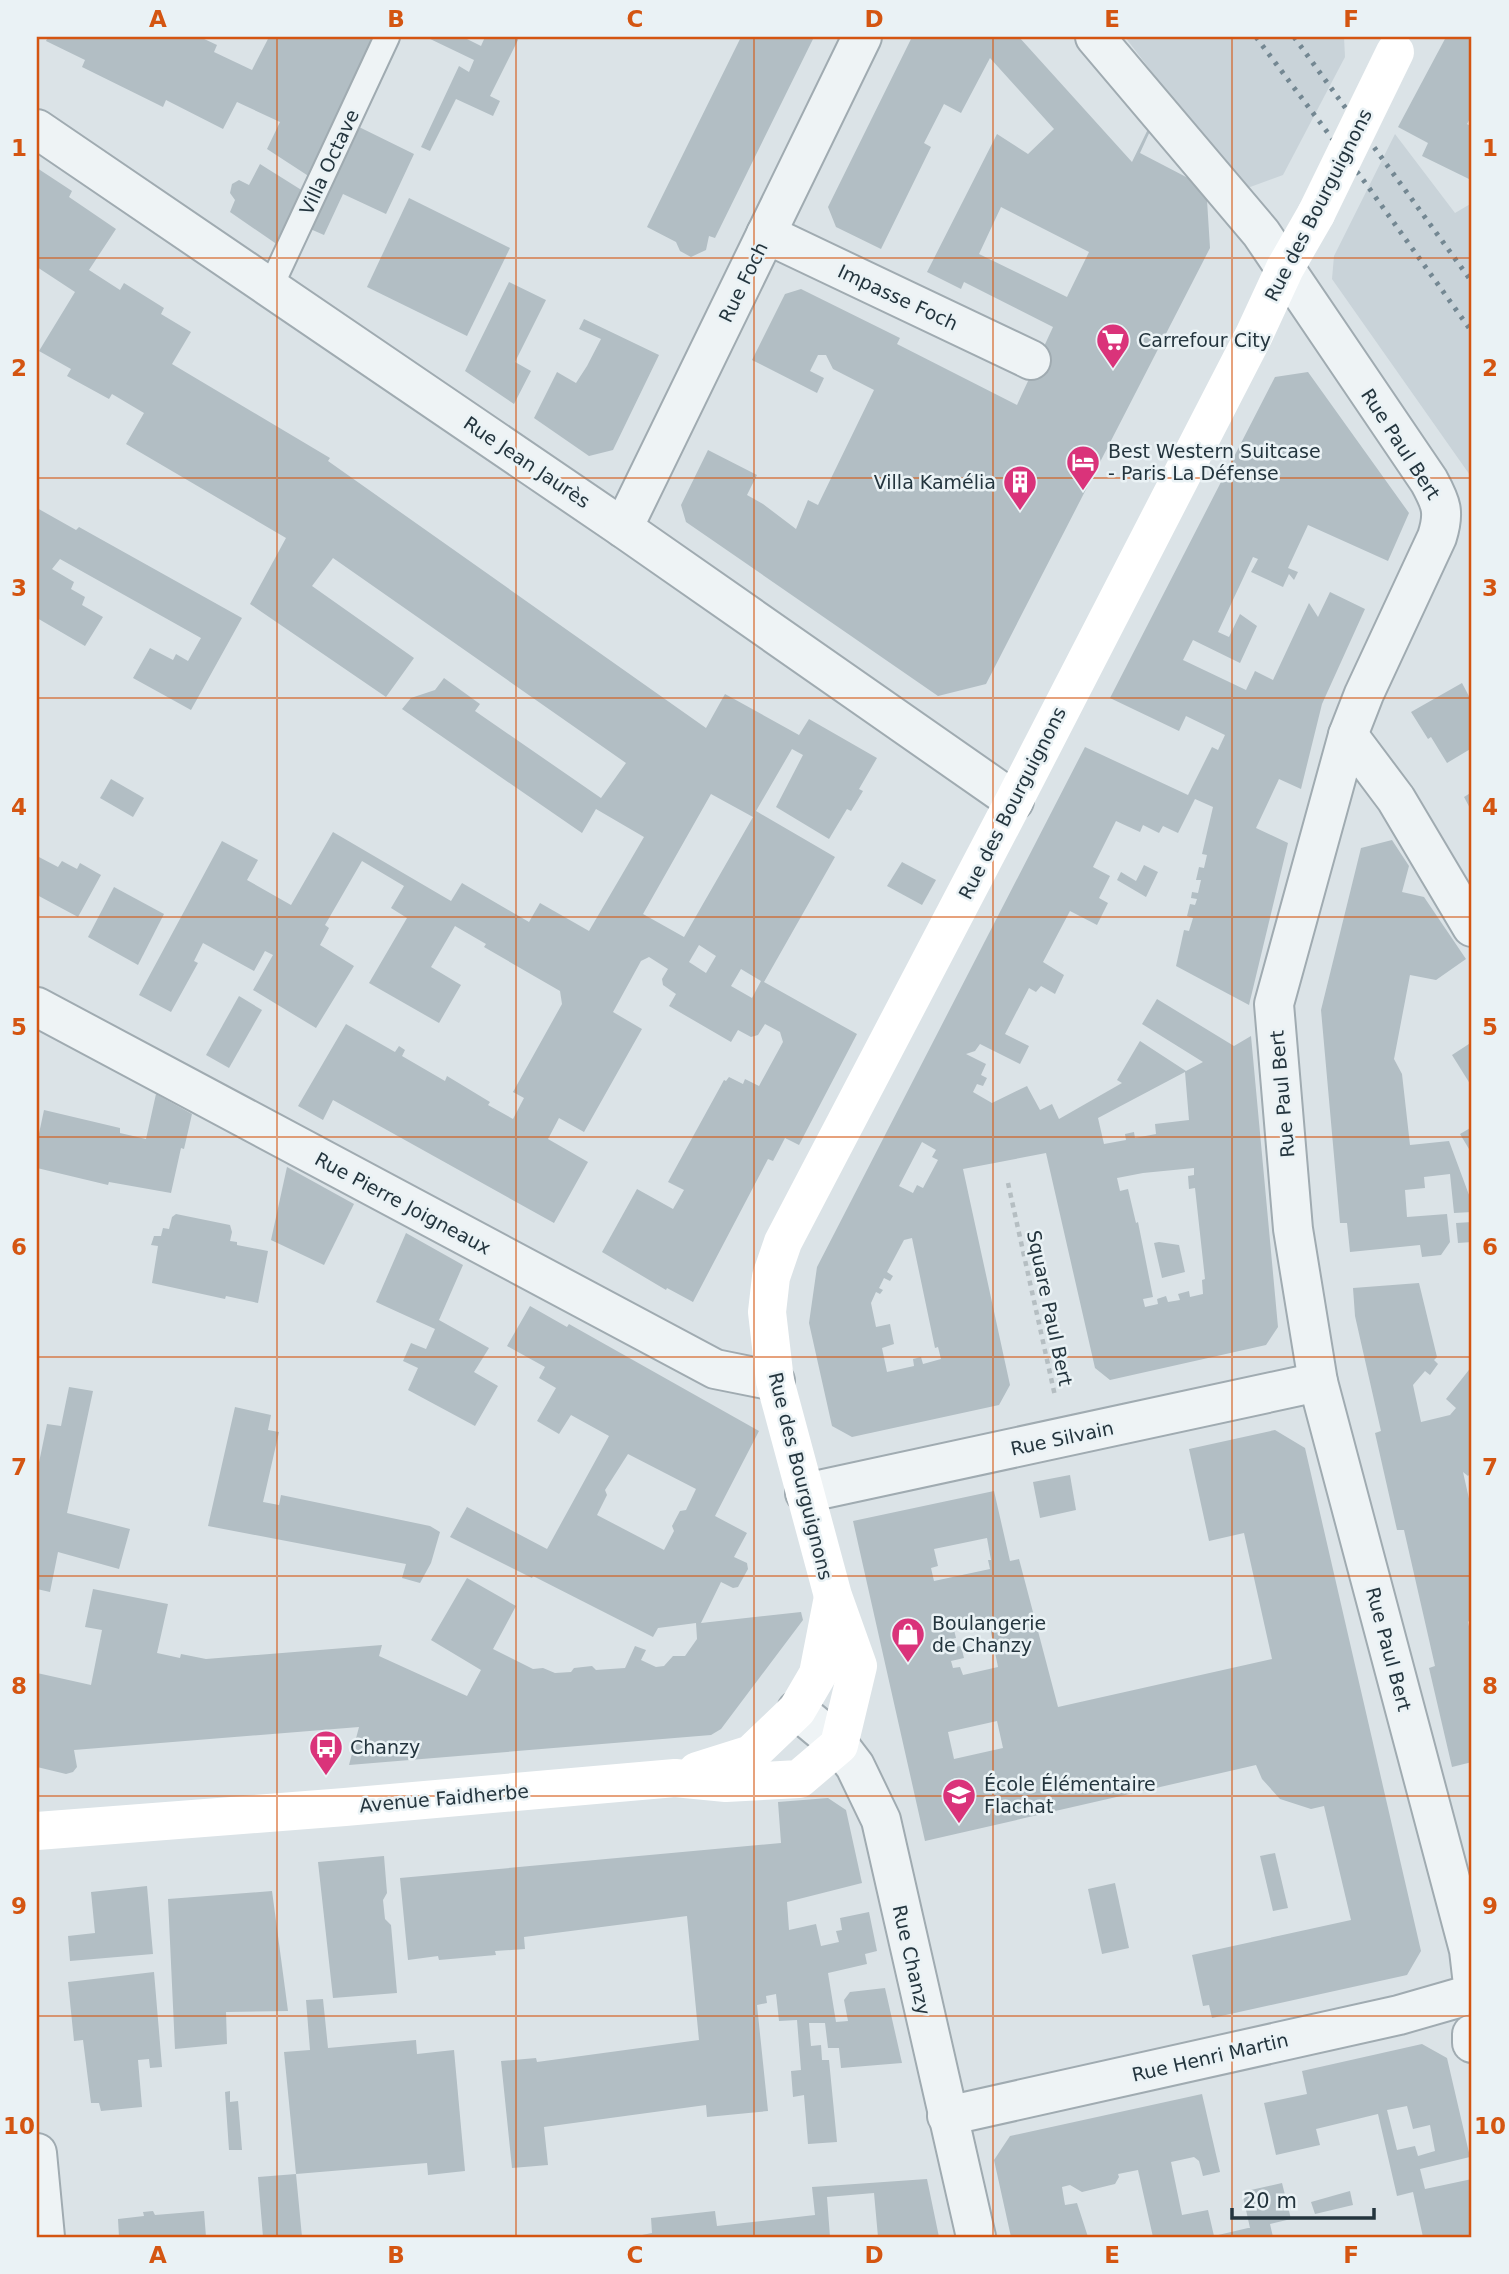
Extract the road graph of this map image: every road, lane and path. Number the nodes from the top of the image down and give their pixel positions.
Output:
1 (387, 37) edge
2 (862, 37) edge
3 (1096, 37) edge
4 (1398, 44) edge
5 (37, 129) edge
6 (766, 234) junction
7 (1285, 268) junction
8 (270, 288) junction
9 (1031, 360) dead end
10 (624, 528) junction
11 (1348, 735) junction
12 (1014, 801) junction
13 (1472, 926) edge
14 (37, 1007) edge
15 (1008, 1183) dead end
16 (775, 1381) junction
17 (1318, 1382) junction
18 (1065, 1438) junction
19 (805, 1493) junction
20 (833, 1596) junction
21 (797, 1710) junction
22 (839, 1745) junction
23 (675, 1777) junction
24 (37, 1831) edge
25 (1472, 1976) edge
26 (1472, 1994) edge
27 (1472, 2034) edge
28 (1472, 2043) edge
29 (947, 2116) junction
30 (37, 2153) edge
31 (45, 2237) edge
32 (976, 2237) edge

1 - 8 lane, Villa Octave
2 - 6 street, Rue Foch
3 - 7 street, Rue Paul Bert
4 - 7 main road, Rue des Bourguignons, bridge
5 - 8 street, Rue Jean Jaurès
6 - 9 street, Impasse Foch
6 - 10 street, Rue Foch
7 - 11 street, Rue Paul Bert
7 - 12 main road, Rue des Bourguignons
8 - 10 street, Rue Jean Jaurès
10 - 12 street, Rue Jean Jaurès
11 - 13 street
11 - 17 street, Rue Paul Bert
12 - 16 main road, Rue des Bourguignons
14 - 16 street, Rue Pierre Joigneaux
15 - 18 path, Square Paul Bert
16 - 19 main road, Rue des Bourguignons
17 - 18 street, Rue Silvain
17 - 25 street, Rue Paul Bert
18 - 19 street, Rue Silvain
19 - 20 main road, Rue des Bourguignons
20 - 21 main road, Rue des Bourguignons
20 - 22 main road, Rue des Bourguignons
21 - 22 street, Rue Chanzy
21 - 23 main road, Rue des Bourguignons
22 - 23 main road, Avenue Faidherbe
22 - 29 street, Rue Chanzy
23 - 24 main road, Avenue Faidherbe
26 - 29 street, Rue Henri Martin
27 - 28 street
29 - 32 street, Rue Chanzy
30 - 31 street

